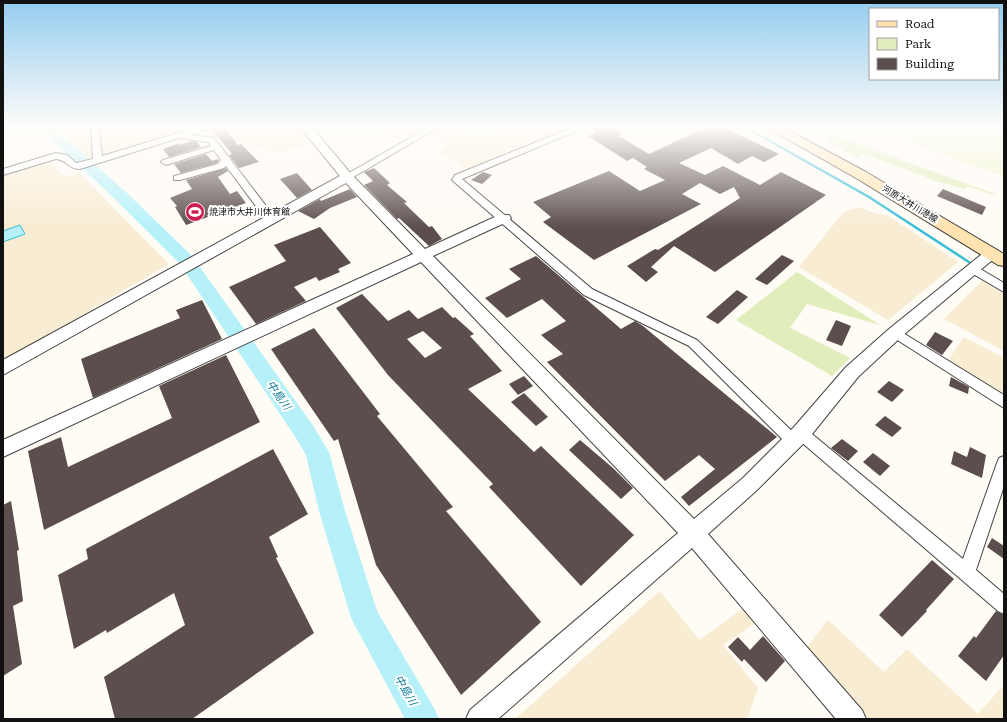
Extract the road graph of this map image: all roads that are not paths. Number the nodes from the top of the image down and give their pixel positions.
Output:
1 (226, 160) joint
2 (40, 161) edge
3 (68, 161) edge
4 (97, 161) edge
5 (165, 161) edge
6 (333, 161) edge
7 (375, 161) edge
8 (496, 161) edge
9 (834, 161) edge
10 (3, 172) edge
11 (346, 177) junction
12 (504, 218) junction
13 (271, 219) junction
14 (422, 256) junction
15 (998, 257) edge
16 (975, 266) junction
17 (1004, 288) edge
18 (895, 333) junction
19 (3, 368) edge
20 (1004, 402) edge
21 (797, 437) junction
22 (3, 449) edge
23 (1004, 463) edge
24 (692, 532) junction
25 (967, 572) junction
26 (1004, 605) edge
27 (479, 719) edge
28 (853, 719) edge

1 - 5 street
1 - 13 street
2 - 10 street
3 - 4 street
6 - 11 street
7 - 11 street
8 - 12 street
9 - 15 main road, 河原大井川港線
11 - 13 street
11 - 14 street
12 - 14 street
12 - 21 street
13 - 19 street
14 - 22 street
14 - 24 street
15 - 16 street
16 - 17 street
16 - 18 street
18 - 20 street
18 - 21 street
21 - 24 street
21 - 25 street
23 - 25 street
24 - 27 street
24 - 28 street
25 - 26 street

